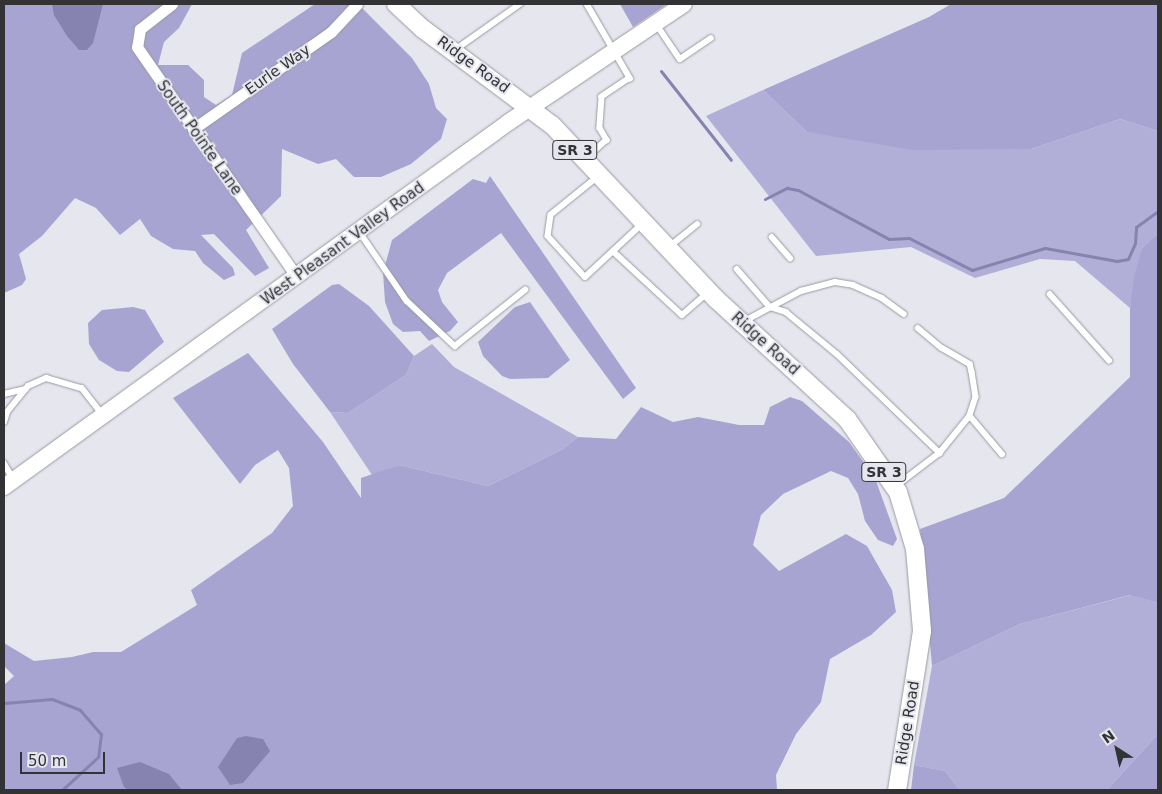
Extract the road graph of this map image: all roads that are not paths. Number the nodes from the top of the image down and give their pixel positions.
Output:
1 (172, 4) edge
2 (357, 4) edge
3 (396, 4) edge
4 (520, 4) edge
5 (587, 4) edge
6 (684, 4) edge
7 (656, 24) junction
8 (711, 38) dead end
9 (616, 50) junction
10 (454, 52) junction
11 (532, 107) junction
12 (193, 129) junction
13 (585, 160) junction
14 (600, 176) junction
15 (643, 222) junction
16 (697, 224) dead end
17 (359, 231) junction
18 (772, 237) dead end
19 (668, 248) junction
20 (613, 250) junction
21 (790, 258) dead end
22 (737, 269) dead end
23 (297, 277) junction
24 (525, 290) dead end
25 (708, 291) junction
26 (1050, 294) dead end
27 (770, 307) junction
28 (904, 314) dead end
29 (741, 322) junction
30 (918, 328) dead end
31 (1109, 360) dead end
32 (25, 389) junction
33 (4, 394) edge
34 (970, 416) junction
35 (104, 417) junction
36 (4, 422) edge
37 (940, 453) junction
38 (1002, 454) dead end
39 (4, 463) edge
40 (9, 483) edge
41 (895, 488) junction
42 (897, 790) edge

1 - 12 street, South Pointe Lane
2 - 12 street, Eurle Way
3 - 10 main road, Ridge Road / SR 3
4 - 10 lane
5 - 9 lane
6 - 7 main road, West Pleasant Valley Road
7 - 8 lane
7 - 9 main road, West Pleasant Valley Road
9 - 11 main road, West Pleasant Valley Road
9 - 13 lane
10 - 11 main road, Ridge Road / SR 3
11 - 13 main road, Ridge Road / SR 3
11 - 17 main road, West Pleasant Valley Road
12 - 23 street, South Pointe Lane
13 - 14 main road, Ridge Road / SR 3
14 - 15 main road, Ridge Road / SR 3
14 - 20 lane
15 - 19 main road, Ridge Road / SR 3
15 - 20 lane
16 - 19 lane
17 - 23 main road, West Pleasant Valley Road
17 - 24 lane
18 - 21 lane
19 - 25 main road, Ridge Road / SR 3
20 - 25 lane
22 - 27 lane
23 - 35 main road, West Pleasant Valley Road
25 - 29 main road, Ridge Road / SR 3
26 - 31 lane
27 - 28 lane
27 - 29 lane
27 - 37 lane
29 - 41 main road, Ridge Road / SR 3
30 - 34 lane
32 - 33 lane
32 - 35 lane
32 - 36 lane
34 - 37 lane
34 - 38 lane
35 - 40 main road, West Pleasant Valley Road
37 - 41 lane
39 - 40 lane
41 - 42 main road, Ridge Road / SR 3

